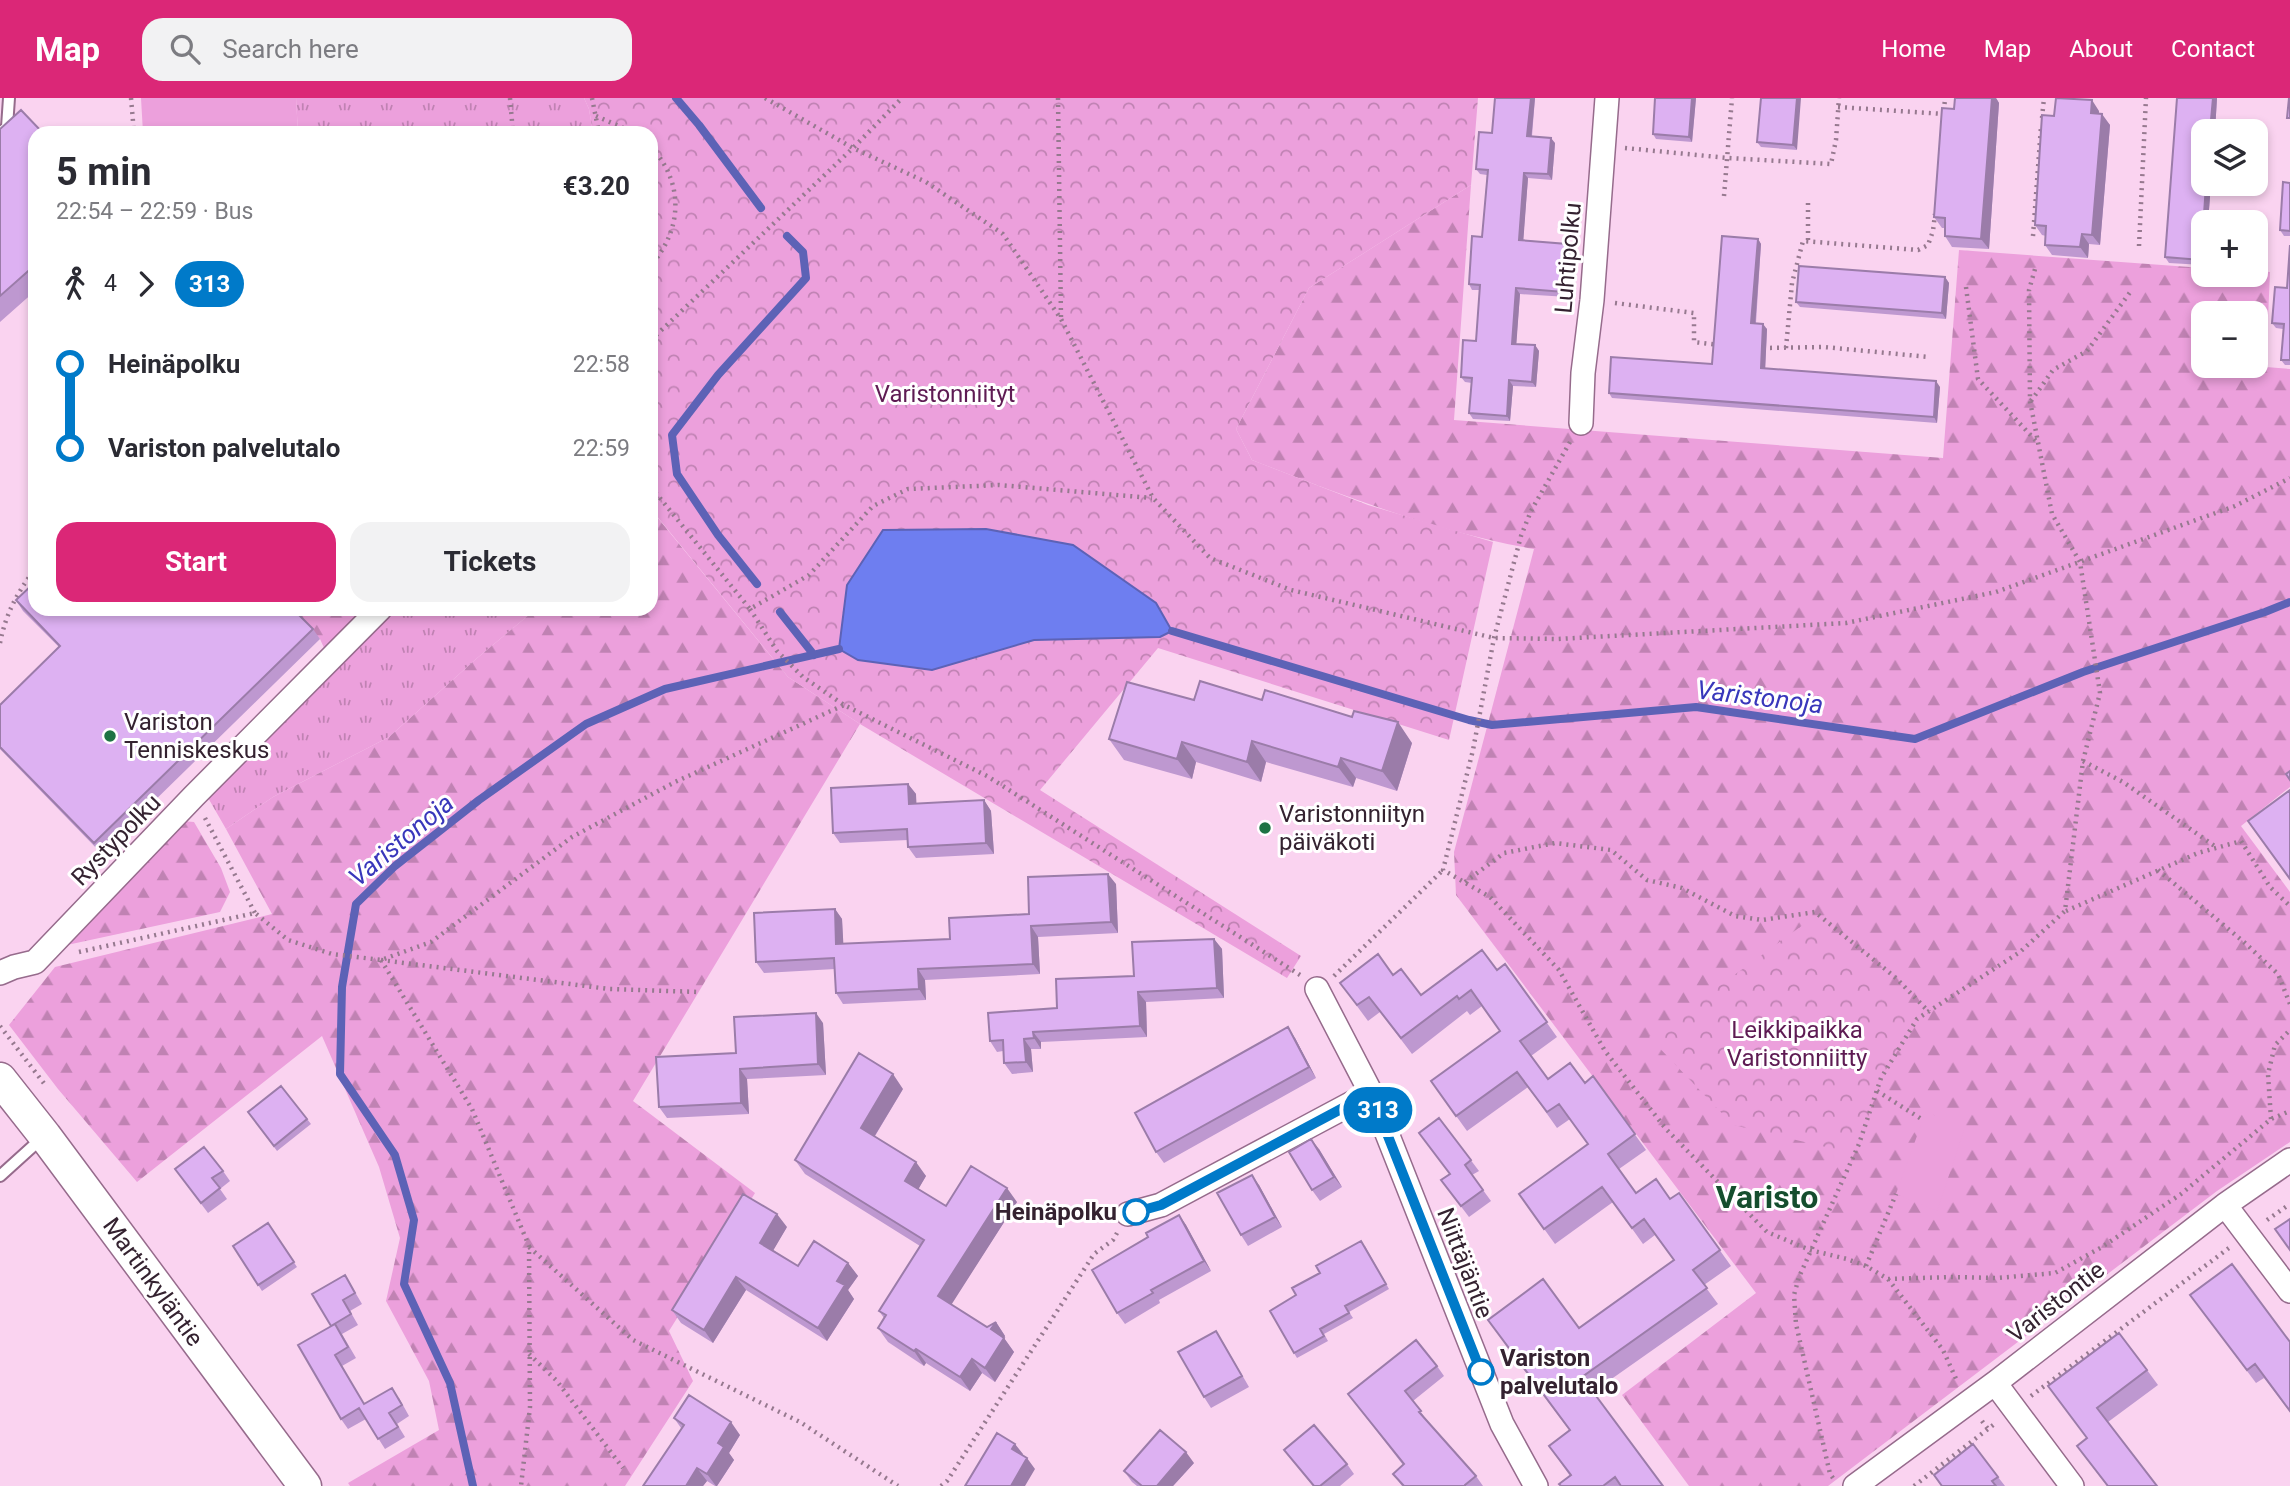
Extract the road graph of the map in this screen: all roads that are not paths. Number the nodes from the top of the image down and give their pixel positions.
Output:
1 (9, 98) edge
2 (1607, 98) edge
3 (0, 133) edge
4 (1581, 423) road end
5 (373, 616) edge
6 (0, 973) edge
7 (1317, 989) road end
8 (0, 1079) edge
9 (1371, 1093) junction
10 (45, 1136) junction
11 (2290, 1160) edge
12 (0, 1176) edge
13 (2225, 1205) junction
14 (1128, 1214) road end
15 (2290, 1291) edge
16 (1995, 1383) junction
17 (1845, 1483) edge
18 (305, 1486) edge
19 (1536, 1486) edge
20 (2072, 1486) edge

1 - 3 lane
2 - 4 street, Luhtipolku
5 - 6 street, Rystypolku
7 - 9 street, Niittäjäntie
8 - 10 main road, Martinkyläntie
9 - 14 street
9 - 19 street, Niittäjäntie
10 - 12 lane
10 - 18 main road, Martinkyläntie
11 - 13 street, Varistontie
13 - 15 street
13 - 16 street, Varistontie
16 - 17 street, Varistontie
16 - 20 street

